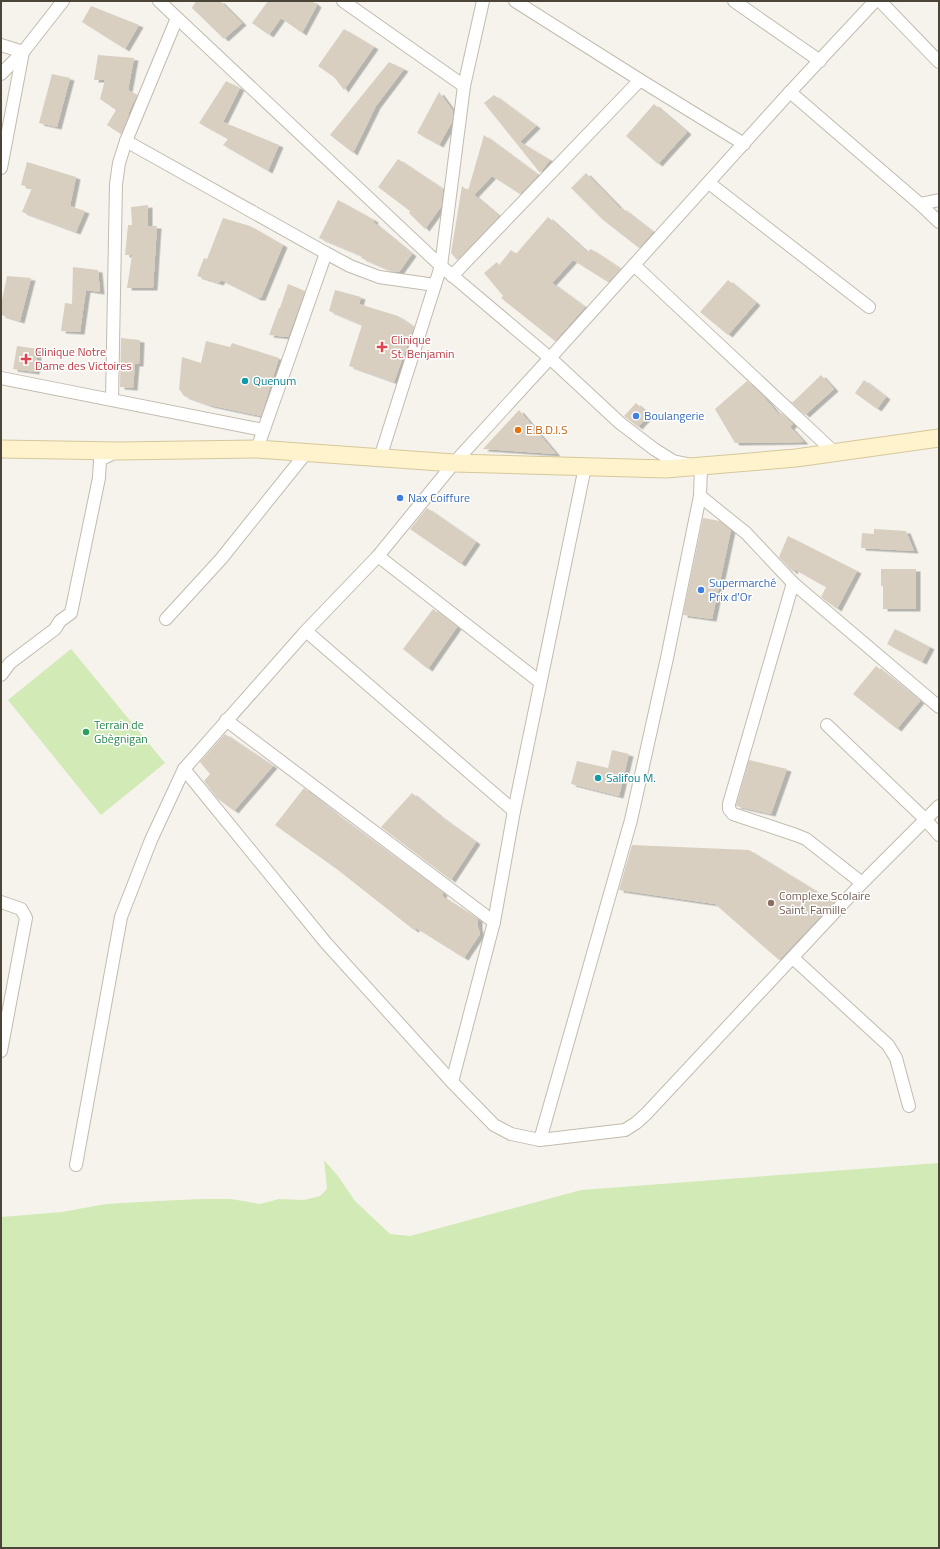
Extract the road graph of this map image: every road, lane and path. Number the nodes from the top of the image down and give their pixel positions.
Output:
1 (63, 1) edge
2 (158, 1) edge
3 (343, 1) edge
4 (483, 1) edge
5 (515, 1) edge
6 (734, 1) edge
7 (875, 1) edge
8 (880, 1) edge
9 (177, 18) junction
10 (1, 45) edge
11 (23, 52) junction
12 (820, 61) junction
13 (939, 62) edge
14 (1, 74) edge
15 (640, 80) junction
16 (464, 86) junction
17 (790, 92) junction
18 (126, 140) junction
19 (744, 144) junction
20 (1, 168) edge
21 (709, 183) junction
22 (939, 200) edge
23 (920, 204) junction
24 (939, 222) edge
25 (326, 253) junction
26 (634, 265) junction
27 (441, 266) junction
28 (452, 276) junction
29 (435, 286) junction
30 (869, 307) dead end
31 (550, 358) junction
32 (1, 378) edge
33 (112, 400) junction
34 (263, 430) junction
35 (939, 438) edge
36 (1, 449) edge
37 (257, 449) junction
38 (119, 451) junction
39 (306, 452) junction
40 (834, 452) junction
41 (380, 458) junction
42 (454, 462) junction
43 (585, 467) junction
44 (701, 467) junction
45 (700, 496) junction
46 (378, 556) junction
47 (793, 583) junction
48 (166, 619) dead end
49 (306, 631) junction
50 (1, 675) edge
51 (540, 682) junction
52 (939, 707) edge
53 (226, 720) junction
54 (827, 725) dead end
55 (184, 770) junction
56 (939, 806) edge
57 (514, 811) junction
58 (926, 820) junction
59 (939, 835) edge
60 (862, 883) junction
61 (1, 902) edge
62 (494, 922) junction
63 (793, 958) junction
64 (1, 1051) edge
65 (452, 1082) junction
66 (909, 1106) dead end
67 (540, 1140) junction
68 (76, 1165) dead end

1 - 11 street
2 - 9 street
3 - 16 street
4 - 16 street
5 - 15 street
6 - 12 street
7 - 12 street
8 - 13 street
9 - 18 street
9 - 27 street
10 - 11 street
11 - 14 street
11 - 20 street
12 - 17 street
15 - 19 street
15 - 28 street
16 - 27 street
17 - 19 street
17 - 23 street
18 - 25 street
18 - 33 street
19 - 21 street
21 - 26 street
21 - 30 street
22 - 23 street
23 - 24 street
25 - 29 street
25 - 34 street
26 - 31 street
26 - 40 street
27 - 28 street
27 - 29 street
28 - 31 street
29 - 41 street
31 - 42 street
31 - 44 street
32 - 33 street
33 - 34 street
34 - 37 street
35 - 40 main road
36 - 38 main road
37 - 38 main road
37 - 39 main road
38 - 50 street
39 - 41 main road
39 - 48 street
40 - 44 main road
41 - 42 main road
42 - 43 main road
42 - 46 street
43 - 44 main road
43 - 51 street
44 - 45 street
45 - 47 street
45 - 67 street
46 - 49 street
46 - 51 street
47 - 52 street
47 - 60 street
49 - 53 street
49 - 57 street
51 - 57 street
53 - 55 street
53 - 62 street
54 - 58 street
55 - 65 street
55 - 68 street
56 - 58 street
57 - 62 street
58 - 59 street
58 - 60 street
60 - 63 street
61 - 64 street
62 - 65 street
63 - 66 street
63 - 67 street
65 - 67 street

